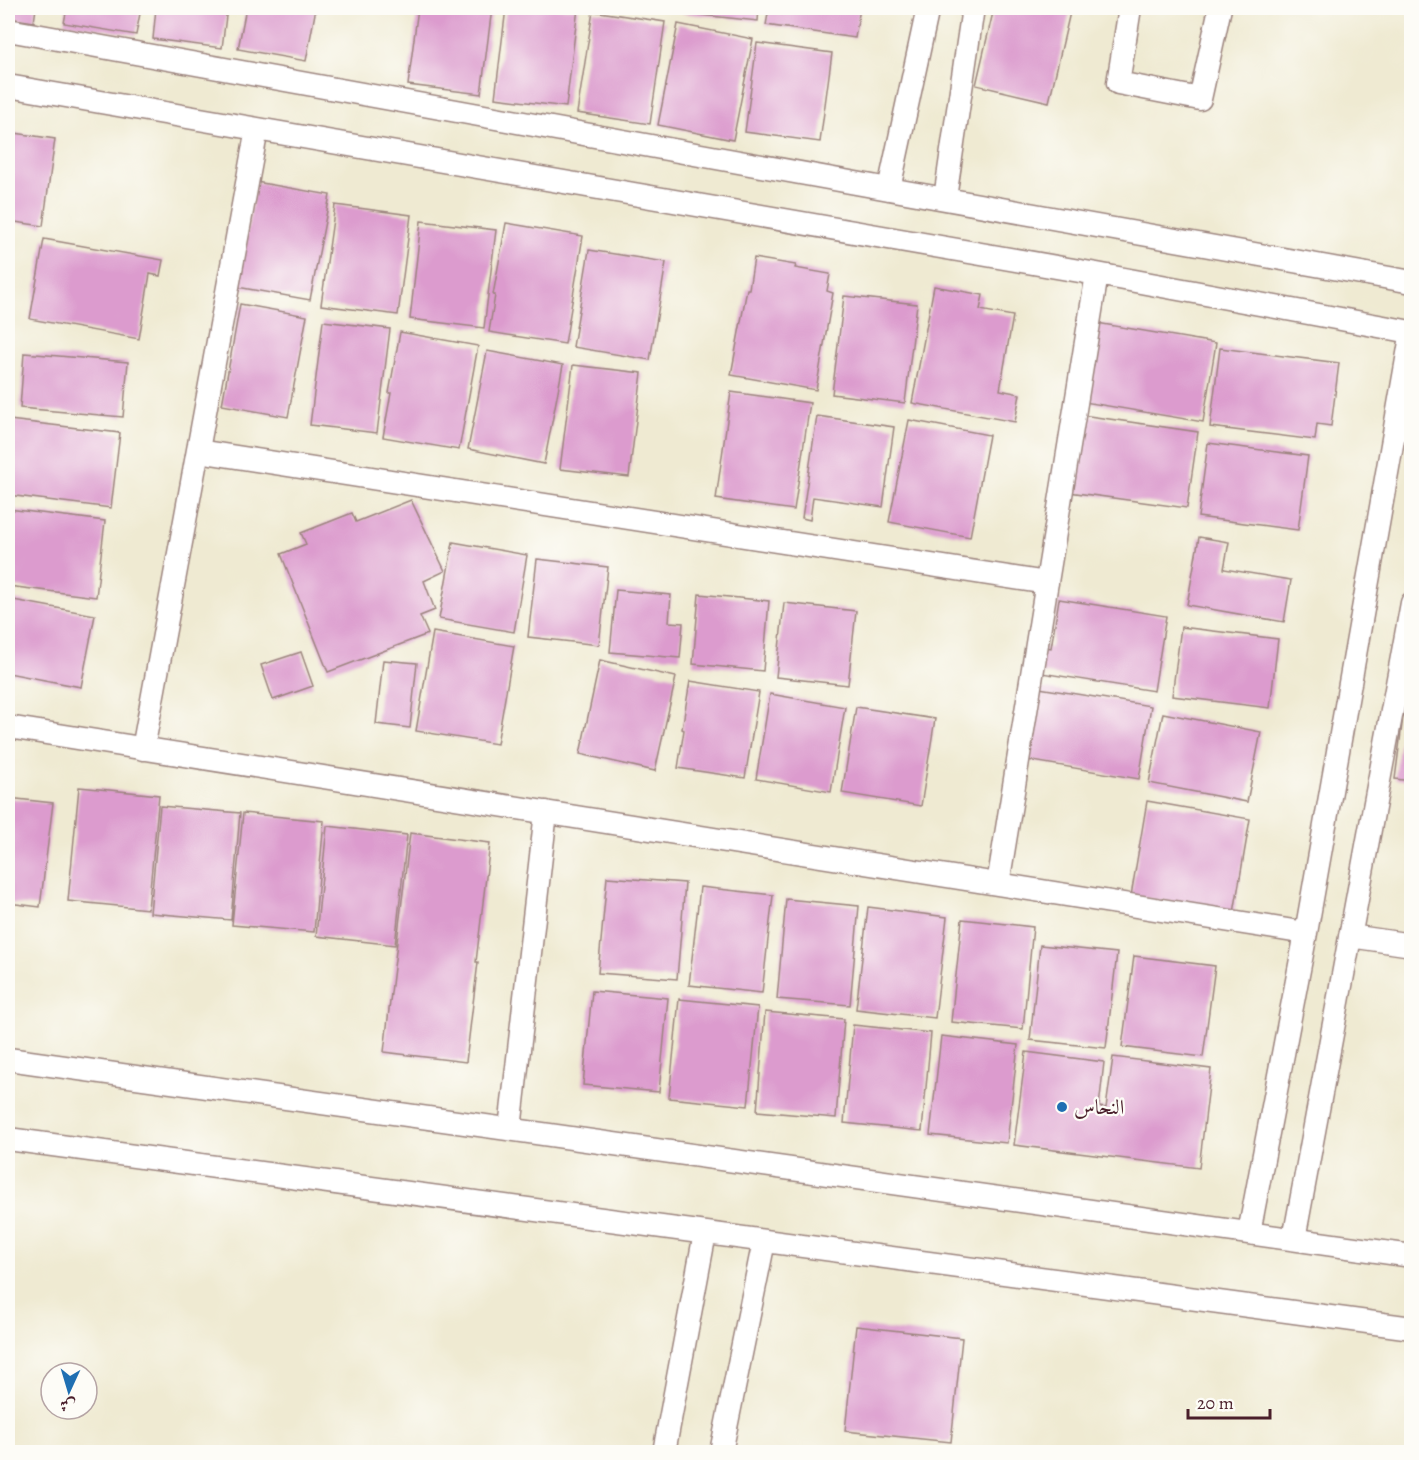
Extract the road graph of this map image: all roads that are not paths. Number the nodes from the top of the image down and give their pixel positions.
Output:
1 (928, 8) edge
2 (973, 8) edge
3 (1130, 8) edge
4 (1220, 8) edge
5 (8, 30) edge
6 (8, 86) edge
7 (257, 129) junction
8 (889, 189) junction
9 (945, 198) junction
10 (1097, 274) junction
11 (1412, 282) edge
12 (1411, 332) edge
13 (198, 451) junction
14 (1047, 583) junction
15 (1412, 603) edge
16 (8, 727) edge
17 (143, 749) junction
18 (546, 812) junction
19 (998, 884) junction
20 (1306, 933) junction
21 (1350, 936) junction
22 (1412, 945) edge
23 (8, 1059) edge
24 (510, 1129) junction
25 (8, 1139) edge
26 (705, 1233) junction
27 (1249, 1233) junction
28 (1294, 1239) junction
29 (764, 1241) junction
30 (1412, 1256) edge
31 (1412, 1328) edge
32 (664, 1452) edge
33 (721, 1452) edge

1 - 8 street
2 - 9 street
3 - 4 street
5 - 8 street
6 - 7 street
7 - 10 street
7 - 13 street
8 - 9 street
9 - 11 street
10 - 12 street
10 - 14 street
12 - 20 street
13 - 14 street
13 - 17 street
14 - 19 street
15 - 21 street
16 - 17 street
17 - 18 street
18 - 19 street
18 - 24 street
19 - 20 street
20 - 27 street
21 - 22 street
21 - 28 street
23 - 24 street
24 - 27 street
25 - 26 street
26 - 29 street
26 - 32 street
27 - 28 street
28 - 30 street
29 - 31 street
29 - 33 street

